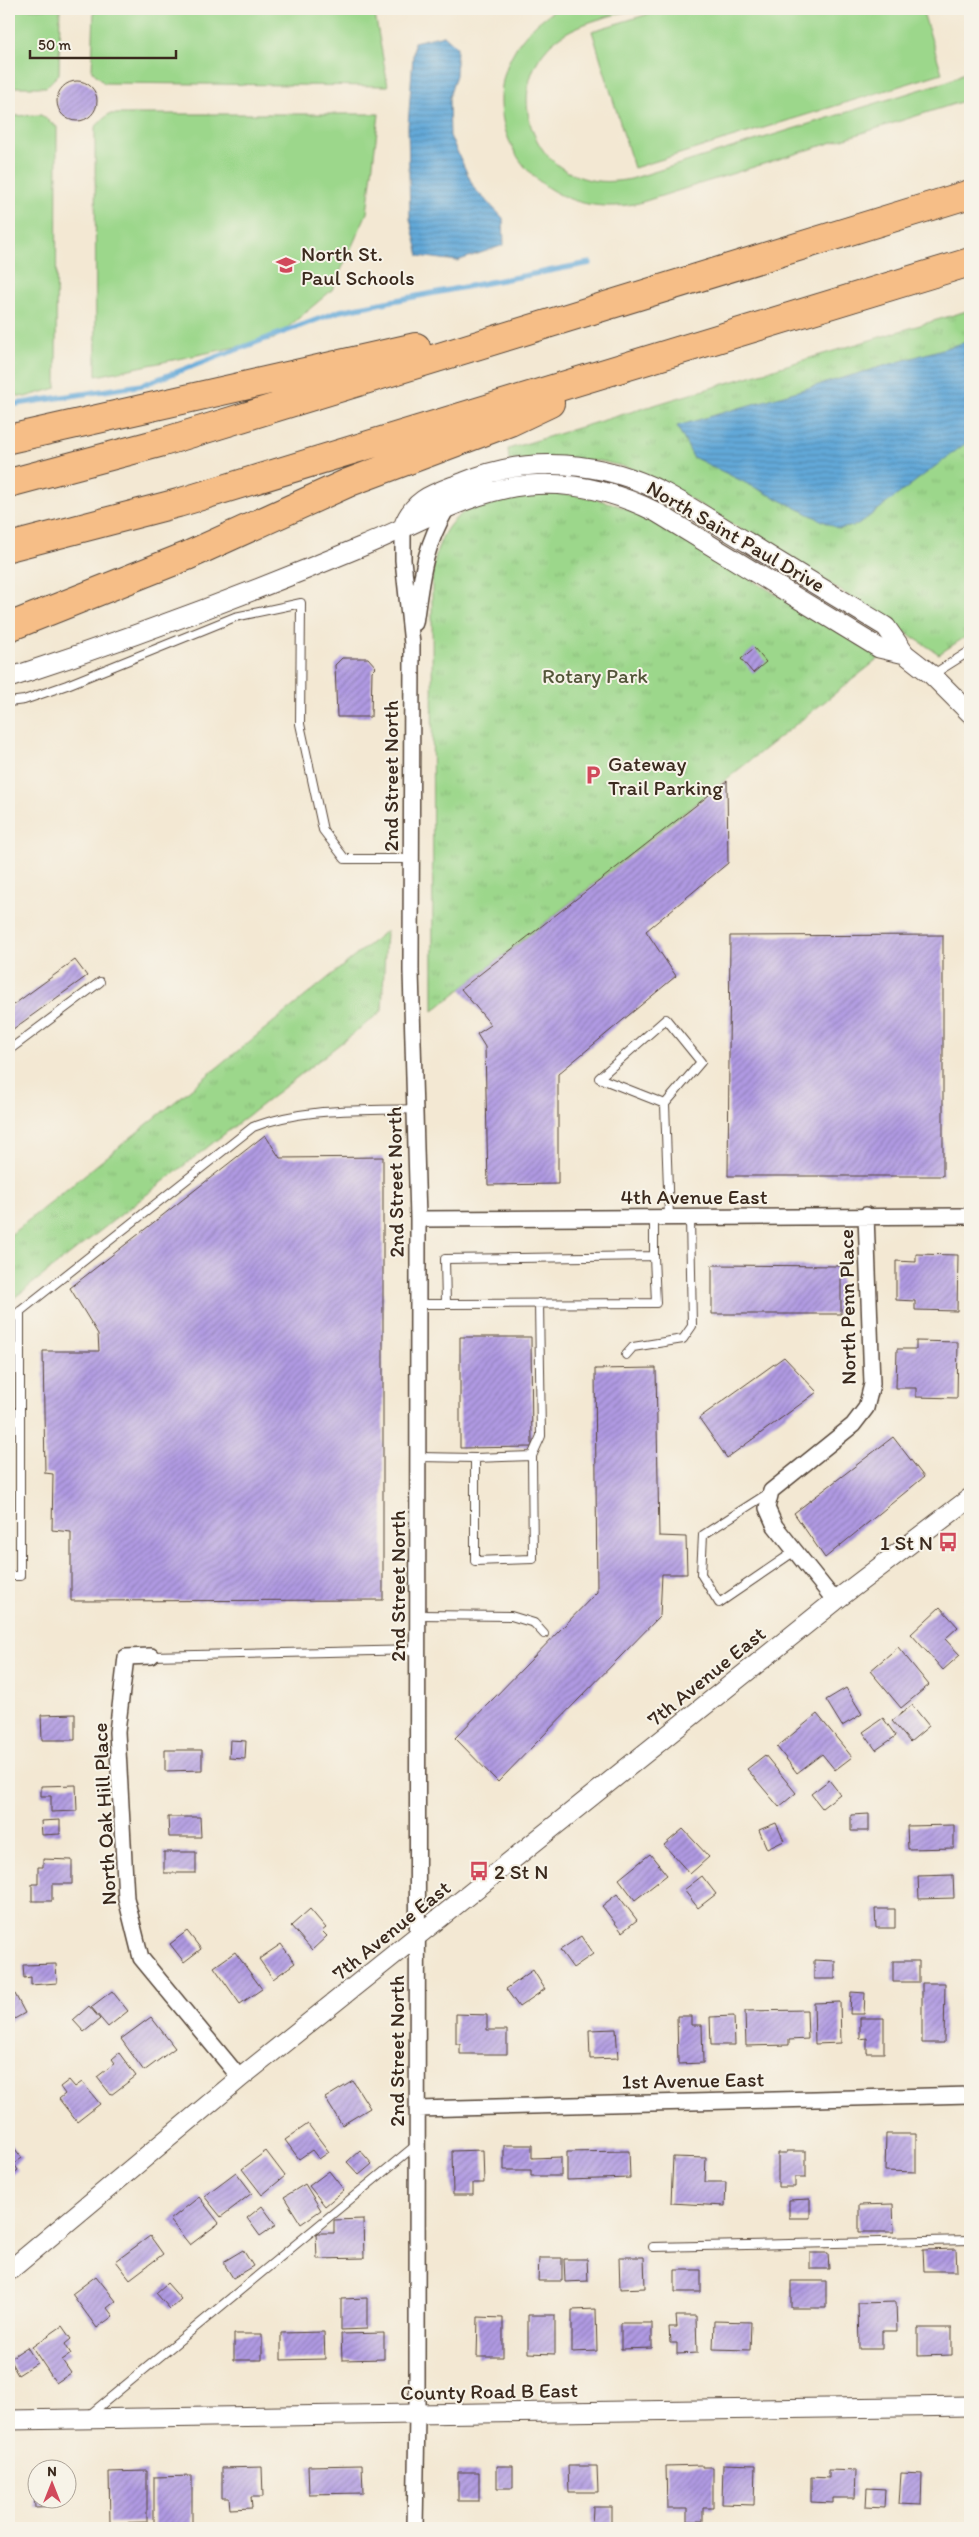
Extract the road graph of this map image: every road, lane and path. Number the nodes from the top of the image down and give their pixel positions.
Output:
1 (970, 194) edge
2 (970, 262) edge
3 (608, 305) junction
4 (628, 365) junction
5 (9, 439) edge
6 (9, 482) edge
7 (447, 508) junction
8 (403, 527) junction
9 (9, 546) edge
10 (9, 627) edge
11 (412, 644) junction
12 (970, 651) edge
13 (905, 654) junction
14 (932, 675) junction
15 (9, 678) edge
16 (9, 702) edge
17 (970, 713) edge
18 (411, 859) junction
19 (100, 982) dead end
20 (9, 1050) edge
21 (665, 1104) junction
22 (415, 1109) junction
23 (866, 1215) junction
24 (970, 1216) edge
25 (662, 1217) junction
26 (690, 1218) junction
27 (418, 1219) junction
28 (654, 1256) junction
29 (539, 1303) junction
30 (418, 1304) junction
31 (446, 1304) junction
32 (20, 1311) junction
33 (9, 1320) edge
34 (626, 1356) dead end
35 (532, 1456) junction
36 (418, 1457) junction
37 (475, 1458) junction
38 (771, 1490) junction
39 (970, 1498) edge
40 (795, 1551) junction
41 (9, 1576) edge
42 (835, 1601) junction
43 (419, 1614) junction
44 (544, 1634) dead end
45 (419, 1650) junction
46 (151, 1656) joint
47 (417, 1938) junction
48 (240, 2078) junction
49 (970, 2095) edge
50 (417, 2109) junction
51 (417, 2144) junction
52 (970, 2240) edge
53 (653, 2247) dead end
54 (9, 2271) edge
55 (970, 2406) edge
56 (417, 2415) junction
57 (84, 2419) junction
58 (9, 2420) edge
59 (415, 2528) edge

1 - 3 highway
2 - 4 highway
3 - 5 highway
3 - 6 highway
4 - 9 highway
4 - 10 highway
7 - 8 street, North Saint Paul Drive
7 - 11 street, 2nd Street North
7 - 13 street, North Saint Paul Drive
8 - 11 street, 2nd Street North
8 - 13 street, North Saint Paul Drive
8 - 15 street
11 - 18 street, 2nd Street North
12 - 14 lane
13 - 14 street, North Saint Paul Drive
14 - 17 street, North Saint Paul Drive
16 - 18 lane
18 - 22 street, 2nd Street North
19 - 20 lane
21 - 21 lane
21 - 25 lane
22 - 27 street, 2nd Street North
22 - 32 lane
23 - 24 street, 4th Avenue East
23 - 26 street, 4th Avenue East
23 - 38 street, North Penn Place
25 - 26 street, 4th Avenue East
25 - 27 street, 4th Avenue East
25 - 28 lane
26 - 34 lane
27 - 30 street, 2nd Street North
28 - 29 lane
28 - 31 lane
29 - 31 lane
29 - 35 lane
30 - 31 lane
30 - 36 street, 2nd Street North
32 - 33 lane
32 - 41 lane
35 - 37 lane
35 - 37 lane
36 - 37 lane
36 - 43 street, 2nd Street North
38 - 40 street
38 - 40 lane
39 - 42 street, 7th Avenue East
40 - 42 street
42 - 47 street, 7th Avenue East
43 - 44 lane
43 - 45 street, 2nd Street North
45 - 46 lane
45 - 47 street, 2nd Street North
46 - 48 street, North Oak Hill Place
47 - 48 street, 7th Avenue East
47 - 50 street, 2nd Street North
48 - 54 street, 7th Avenue East
49 - 50 street, 1st Avenue East
50 - 51 street, 2nd Street North
51 - 56 street, 2nd Street North
51 - 57 lane
52 - 53 lane
55 - 56 street, County Road B East
56 - 57 street, County Road B East
56 - 59 street, 2nd Street North
57 - 58 street, County Road B East

